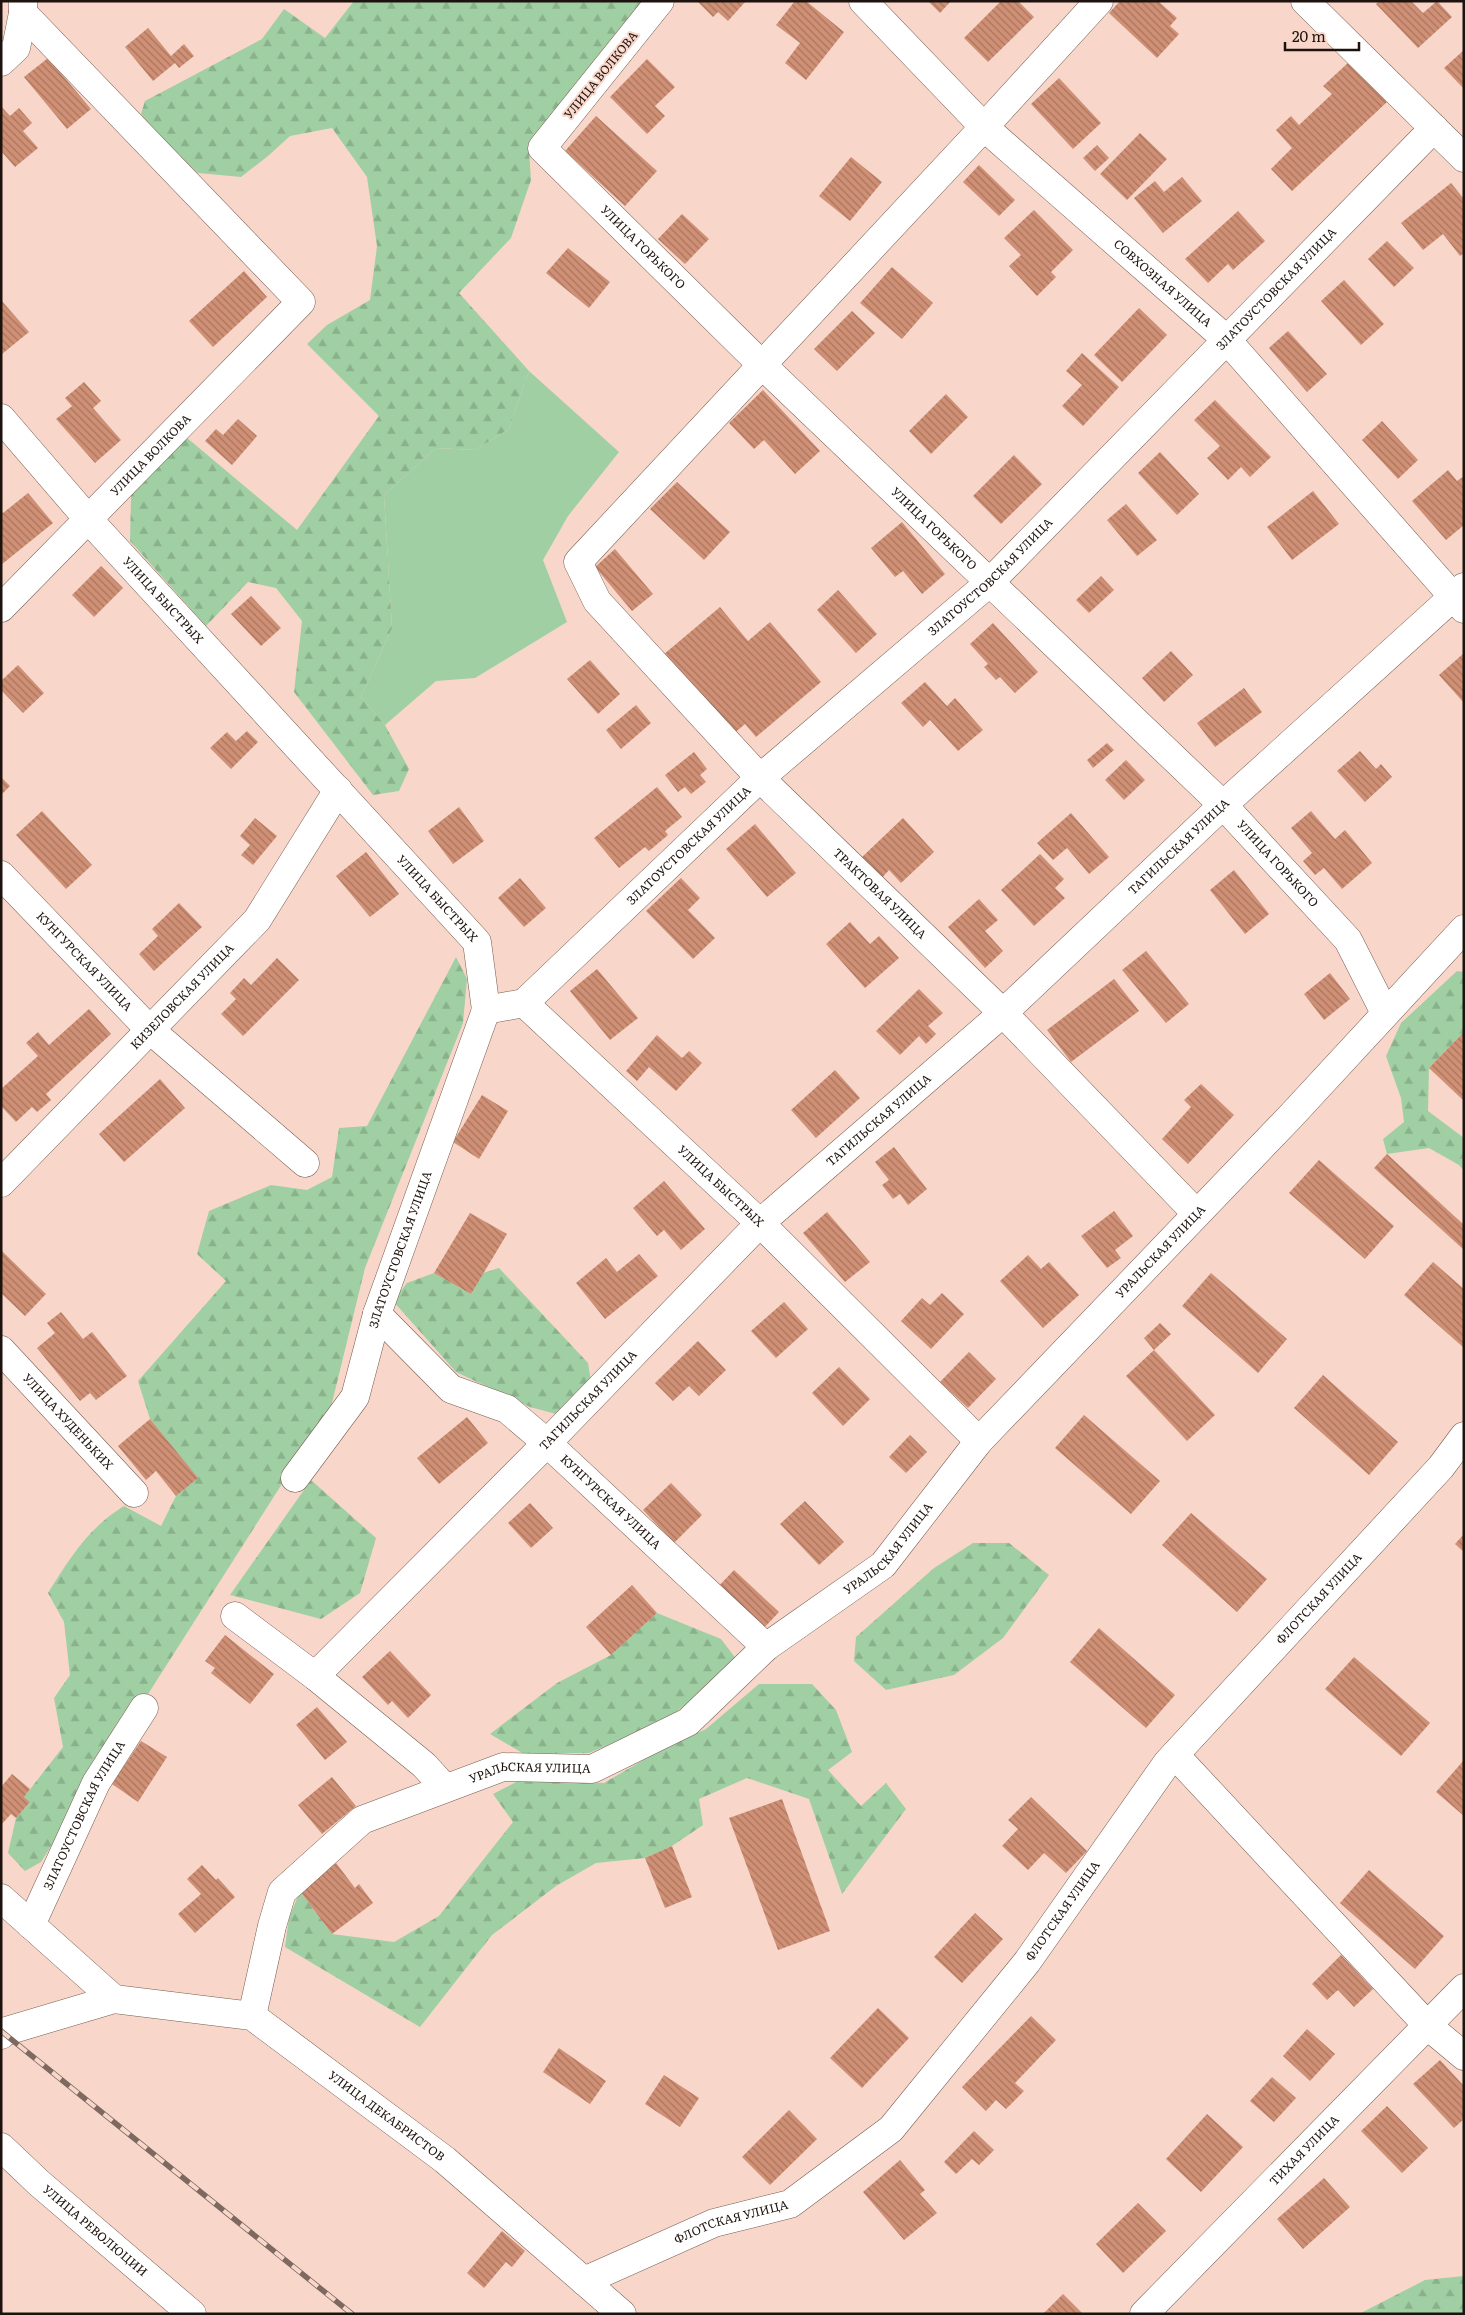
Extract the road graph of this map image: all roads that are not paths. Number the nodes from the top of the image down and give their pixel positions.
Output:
1 (660, 1) edge
2 (863, 1) edge
3 (1099, 1) edge
4 (1305, 1) edge
5 (23, 7) edge
6 (1, 62) edge
7 (984, 127) junction
8 (1434, 128) junction
9 (542, 148) joint
10 (1464, 158) edge
11 (1226, 339) junction
12 (761, 364) junction
13 (1, 418) edge
14 (88, 519) junction
15 (989, 583) junction
16 (1460, 598) edge
17 (1, 608) edge
18 (760, 778) junction
19 (338, 790) junction
20 (1223, 805) junction
21 (1, 875) edge
22 (1464, 929) edge
23 (524, 1003) junction
24 (486, 1010) junction
25 (1003, 1013) junction
26 (1385, 1013) junction
27 (150, 1029) junction
28 (305, 1163) dead end
29 (1, 1183) edge
30 (1196, 1213) junction
31 (760, 1223) junction
32 (377, 1314) junction
33 (1, 1350) edge
34 (1464, 1436) edge
35 (979, 1441) junction
36 (547, 1443) junction
37 (295, 1478) dead end
38 (134, 1493) dead end
39 (235, 1616) dead end
40 (766, 1647) junction
41 (315, 1676) junction
42 (144, 1708) dead end
43 (1175, 1755) junction
44 (445, 1788) junction
45 (1, 1898) edge
46 (31, 1925) junction
47 (1464, 1988) edge
48 (114, 1999) junction
49 (252, 2016) junction
50 (1428, 2026) junction
51 (1, 2034) edge
52 (1464, 2056) edge
53 (1, 2147) edge
54 (584, 2281) junction
55 (192, 2314) edge
56 (622, 2314) edge
57 (1144, 2314) edge

1 - 9 street, УЛИЦА ВОЛКОВА
2 - 7 street, СОВХОЗНАЯ УЛИЦА
3 - 7 street
4 - 8 street
5 - 6 street
5 - 14 street, УЛИЦА ВОЛКОВА
7 - 11 street, СОВХОЗНАЯ УЛИЦА
7 - 12 street
8 - 10 street
8 - 11 street, ЗЛАТОУСТОВСКАЯ УЛИЦА
9 - 12 street, УЛИЦА ГОРЬКОГО
11 - 15 street, ЗЛАТОУСТОВСКАЯ УЛИЦА
11 - 16 street, СОВХОЗНАЯ УЛИЦА
12 - 15 street, УЛИЦА ГОРЬКОГО
12 - 18 street, ТРАКТОВАЯ УЛИЦА
13 - 14 street, УЛИЦА БЫСТРЫХ
14 - 17 street, УЛИЦА ВОЛКОВА
14 - 19 street, УЛИЦА БЫСТРЫХ
15 - 18 street, ЗЛАТОУСТОВСКАЯ УЛИЦА
15 - 20 street, УЛИЦА ГОРЬКОГО
16 - 20 street, ТАГИЛЬСКАЯ УЛИЦА
18 - 23 street, ЗЛАТОУСТОВСКАЯ УЛИЦА
18 - 25 street, ТРАКТОВАЯ УЛИЦА
19 - 24 street, УЛИЦА БЫСТРЫХ
19 - 27 street, КИЗЕЛОВСКАЯ УЛИЦА
20 - 25 street, ТАГИЛЬСКАЯ УЛИЦА
20 - 26 street, УЛИЦА ГОРЬКОГО
21 - 27 street, КУНГУРСКАЯ УЛИЦА
22 - 26 street, УРАЛЬСКАЯ УЛИЦА
23 - 24 street
23 - 31 street, УЛИЦА БЫСТРЫХ
24 - 32 street, ЗЛАТОУСТОВСКАЯ УЛИЦА
25 - 30 street, ТРАКТОВАЯ УЛИЦА
25 - 31 street, ТАГИЛЬСКАЯ УЛИЦА
26 - 30 street, УРАЛЬСКАЯ УЛИЦА
27 - 28 street, КУНГУРСКАЯ УЛИЦА
27 - 29 street, КИЗЕЛОВСКАЯ УЛИЦА
30 - 35 street, УРАЛЬСКАЯ УЛИЦА
31 - 35 street, УЛИЦА БЫСТРЫХ
31 - 36 street, ТАГИЛЬСКАЯ УЛИЦА
32 - 36 street, КУНГУРСКАЯ УЛИЦА
32 - 37 street, ЗЛАТОУСТОВСКАЯ УЛИЦА
33 - 38 street, УЛИЦА ХУДЕНЬКИХ
34 - 43 street, ФЛОТСКАЯ УЛИЦА
35 - 40 street, УРАЛЬСКАЯ УЛИЦА
36 - 40 street, КУНГУРСКАЯ УЛИЦА
36 - 41 street, ТАГИЛЬСКАЯ УЛИЦА
39 - 41 street
40 - 44 street, УРАЛЬСКАЯ УЛИЦА
41 - 44 street
42 - 46 street, ЗЛАТОУСТОВСКАЯ УЛИЦА
43 - 50 street
43 - 54 street, ФЛОТСКАЯ УЛИЦА
44 - 49 street, УРАЛЬСКАЯ УЛИЦА
45 - 46 street
46 - 48 street
47 - 50 street, ТИХАЯ УЛИЦА
48 - 49 street, УЛИЦА ДЕКАБРИСТОВ
48 - 51 street
49 - 54 street, УЛИЦА ДЕКАБРИСТОВ
50 - 52 street
50 - 57 street, ТИХАЯ УЛИЦА
53 - 55 street, УЛИЦА РЕВОЛЮЦИИ
54 - 56 street, УЛИЦА ДЕКАБРИСТОВ

